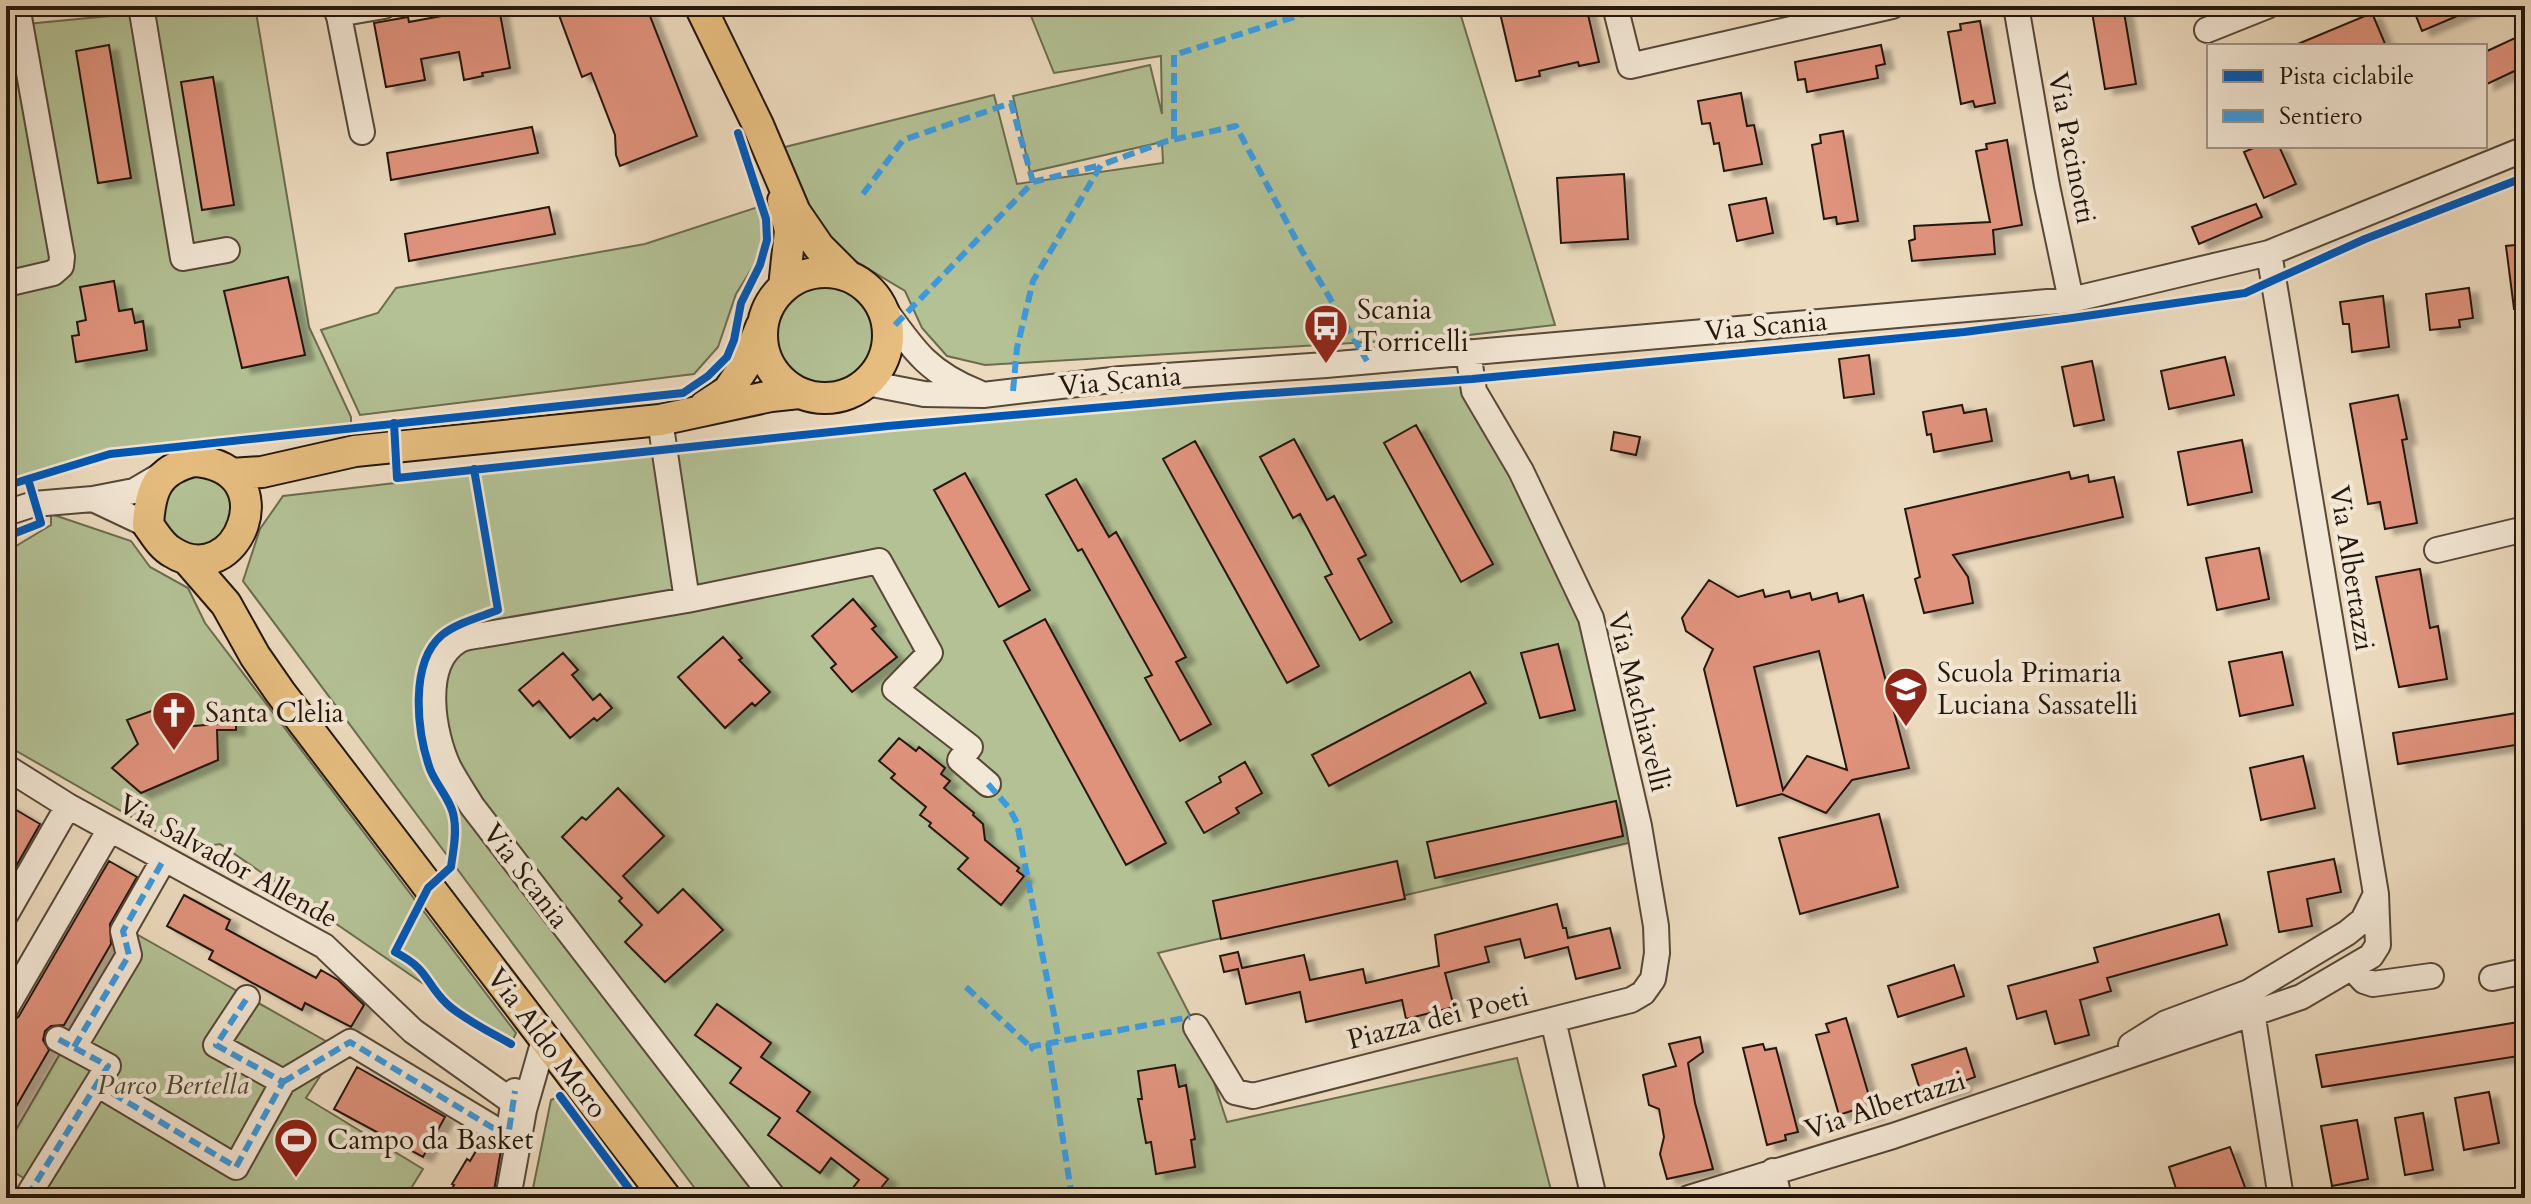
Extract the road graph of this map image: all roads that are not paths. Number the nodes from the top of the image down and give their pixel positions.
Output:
1 (17, 6) edge
2 (141, 6) edge
3 (384, 6) edge
4 (700, 6) edge
5 (1615, 6) edge
6 (1892, 6) edge
7 (2016, 6) edge
8 (2267, 6) edge
9 (337, 10) edge
10 (2207, 30) dead end
11 (362, 132) dead end
12 (2525, 149) edge
13 (776, 172) junction
14 (227, 250) dead end
15 (2269, 253) junction
16 (847, 275) junction
17 (6, 284) edge
18 (784, 287) junction
19 (2071, 300) junction
20 (883, 307) junction
21 (762, 326) junction
22 (1468, 352) junction
23 (867, 383) junction
24 (951, 387) junction
25 (799, 393) junction
26 (693, 414) junction
27 (660, 420) junction
28 (305, 462) junction
29 (168, 471) junction
30 (231, 474) junction
31 (93, 499) junction
32 (6, 513) edge
33 (247, 516) junction
34 (148, 525) junction
35 (2525, 529) edge
36 (234, 544) junction
37 (2437, 550) dead end
38 (187, 559) junction
39 (687, 600) junction
40 (226, 604) junction
41 (6, 767) edge
42 (988, 784) dead end
43 (68, 806) junction
44 (110, 829) junction
45 (164, 859) junction
46 (2376, 894) junction
47 (6, 914) edge
48 (2353, 969) junction
49 (2525, 971) edge
50 (2431, 976) dead end
51 (2492, 978) dead end
52 (247, 998) dead end
53 (2250, 1003) junction
54 (6, 1008) edge
55 (1553, 1020) junction
56 (1196, 1027) dead end
57 (544, 1040) junction
58 (566, 1067) junction
59 (283, 1082) junction
60 (97, 1084) junction
61 (520, 1100) junction
62 (1773, 1171) junction
63 (27, 1197) edge
64 (508, 1198) edge
65 (666, 1198) edge
66 (774, 1198) edge
67 (1594, 1198) edge
68 (1689, 1198) edge
69 (1779, 1198) edge
70 (2281, 1198) edge

1 - 17 street
2 - 14 street
3 - 9 street
4 - 13 main road
5 - 6 street
7 - 19 street, Via Pacinotti
8 - 10 street
9 - 11 street
12 - 15 street, Via Scania
13 - 16 main road, Via Scania
13 - 18 main road
15 - 19 street, Via Scania
15 - 46 street, Via Albertazzi
16 - 18 main road
16 - 20 main road, Via Scania
18 - 21 main road
19 - 22 street, Via Scania
20 - 23 main road
20 - 24 street, Via Scania
21 - 25 main road
21 - 26 main road
22 - 24 street, Via Scania
22 - 55 street, Via Machiavelli
23 - 24 street, Via Scania
23 - 25 main road
25 - 26 main road
26 - 27 main road
27 - 28 main road
27 - 39 street
28 - 30 main road
28 - 33 main road
29 - 30 main road
29 - 31 street
29 - 34 main road
30 - 33 main road
31 - 32 street
31 - 34 street
33 - 36 main road
34 - 38 main road
35 - 37 street
36 - 38 main road
36 - 40 main road
38 - 40 main road, Via Aldo Moro
39 - 42 street, Via Scania
39 - 66 street, Via Scania
40 - 57 main road, Via Aldo Moro
41 - 43 street, Via Salvador Allende
43 - 44 street, Via Salvador Allende
43 - 47 street
44 - 45 street, Via Salvador Allende
44 - 54 street
45 - 60 street
45 - 61 street, Via Salvador Allende
46 - 48 street, Via Albertazzi
46 - 53 street, Via Albertazzi
48 - 50 street
48 - 53 street, Via Albertazzi
49 - 51 street
52 - 59 street
53 - 62 street, Via Albertazzi
53 - 70 street
55 - 56 street, Piazza dei Poeti
55 - 67 street, Piazza dei Poeti
57 - 58 main road, Via Aldo Moro
57 - 61 street
58 - 61 street
58 - 65 main road, Via Aldo Moro
59 - 60 street
59 - 61 street
60 - 63 street
61 - 64 street
62 - 68 street, Via Albertazzi
62 - 69 street

